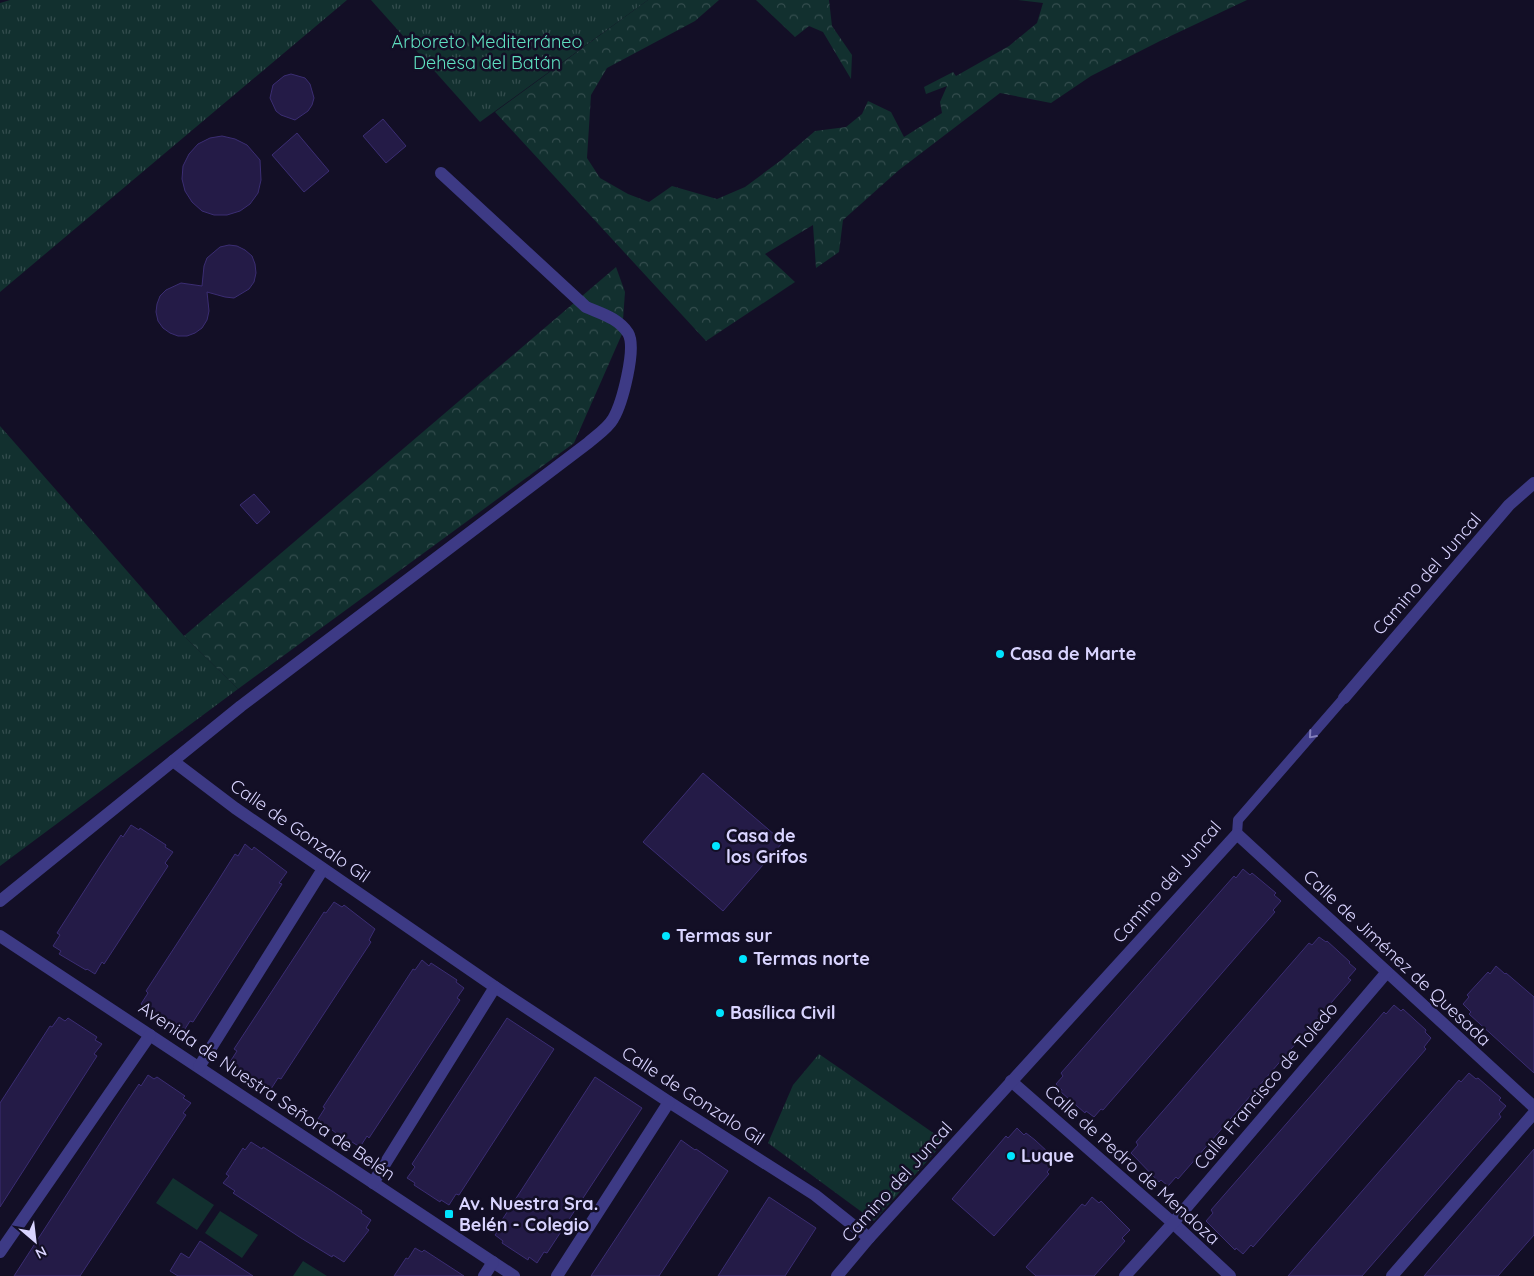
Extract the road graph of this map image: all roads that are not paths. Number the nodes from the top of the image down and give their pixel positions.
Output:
1 (441, 173) dead end
2 (1534, 483) edge
3 (1344, 698) joint
4 (173, 761) junction
5 (1237, 834) junction
6 (324, 869) junction
7 (0, 901) edge
8 (0, 936) edge
9 (1386, 972) junction
10 (495, 987) junction
11 (150, 1035) junction
12 (199, 1067) junction
13 (1011, 1081) junction
14 (669, 1102) junction
15 (1534, 1107) edge
16 (1534, 1113) edge
17 (373, 1183) junction
18 (1173, 1223) junction
19 (869, 1238) junction
20 (0, 1252) edge
21 (493, 1262) junction
22 (484, 1276) edge
23 (514, 1276) edge
24 (557, 1276) edge
25 (837, 1276) edge
26 (1125, 1276) edge
27 (1230, 1276) edge
28 (1392, 1276) edge

1 - 4 street
2 - 3 street, Camino del Juncal
3 -> 5 lane, Camino del Juncal
4 - 6 street, Calle de Gonzalo Gil
4 - 7 street
5 - 9 street, Calle de Jiménez de Quesada
5 - 13 street, Camino del Juncal
6 - 10 street, Calle de Gonzalo Gil
6 - 12 street
8 - 11 street, Avenida de Nuestra Señora de Belén
9 - 15 street, Calle de Jiménez de Quesada
9 - 18 street, Calle Francisco de Toledo
10 - 14 street, Calle de Gonzalo Gil
10 - 17 street
11 - 12 street, Avenida de Nuestra Señora de Belén
11 - 20 street
12 - 17 street, Avenida de Nuestra Señora de Belén
13 - 18 street, Calle de Pedro de Mendoza
13 - 19 street, Camino del Juncal
14 - 19 street, Calle de Gonzalo Gil
14 - 24 street
16 - 28 street
17 - 21 street, Avenida de Nuestra Señora de Belén
18 - 26 street, Calle Francisco de Toledo
18 - 27 street, Calle de Pedro de Mendoza
19 - 25 street, Camino del Juncal
21 - 22 street
21 - 23 street, Avenida de Nuestra Señora de Belén

